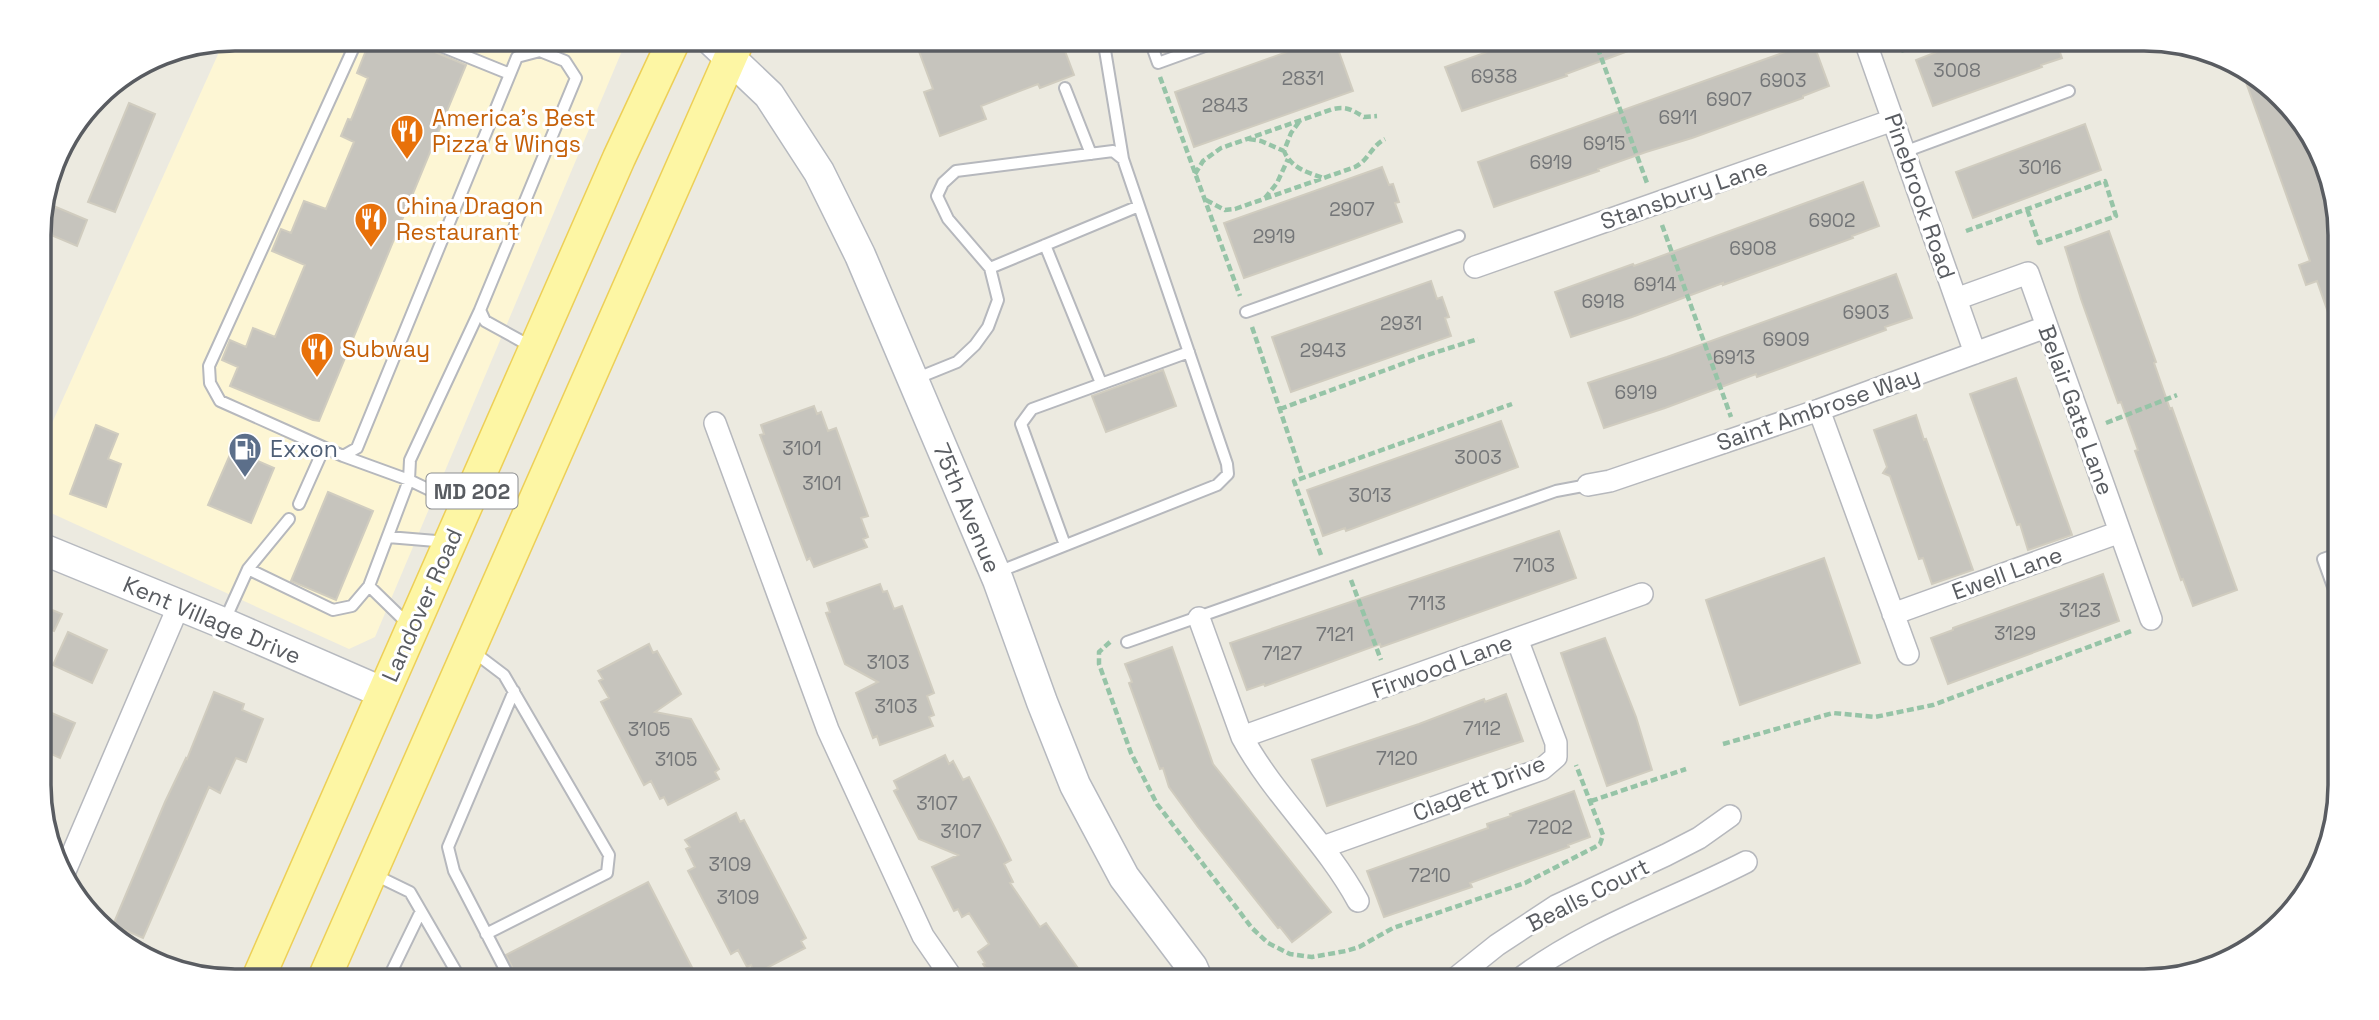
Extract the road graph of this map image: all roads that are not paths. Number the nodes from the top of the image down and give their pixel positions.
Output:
1 (352, 51) edge
2 (454, 51) edge
3 (540, 51) joint
4 (669, 51) edge
5 (723, 51) edge
6 (731, 51) edge
7 (1105, 51) edge
8 (1154, 51) edge
9 (1190, 51) edge
10 (1869, 51) edge
11 (510, 74) junction
12 (1065, 88) dead end
13 (2069, 91) dead end
14 (1893, 120) junction
15 (1904, 152) junction
16 (1091, 154) junction
17 (1123, 159) junction
18 (1139, 206) junction
19 (1459, 236) dead end
20 (1045, 245) junction
21 (1475, 267) dead end
22 (990, 268) junction
23 (1956, 299) junction
24 (480, 310) junction
25 (1246, 312) road end
26 (2046, 327) junction
27 (535, 348) junction
28 (1189, 352) junction
29 (1975, 353) junction
30 (912, 380) junction
31 (1101, 383) junction
32 (1819, 410) junction
33 (715, 423) dead end
34 (324, 448) junction
35 (342, 457) junction
36 (409, 480) junction
37 (1588, 485) joint
38 (299, 504) dead end
39 (466, 507) junction
40 (289, 519) dead end
41 (2120, 532) junction
42 (387, 537) junction
43 (450, 542) junction
44 (1065, 545) junction
45 (51, 553) edge
46 (2328, 557) edge
47 (248, 569) junction
48 (995, 573) junction
49 (2328, 573) edge
50 (369, 586) junction
51 (1642, 594) dead end
52 (179, 605) junction
53 (1893, 614) junction
54 (1199, 618) junction
55 (223, 623) junction
56 (2143, 624) road end
57 (412, 628) junction
58 (1517, 639) junction
59 (1127, 642) dead end
60 (469, 648) junction
61 (1908, 654) dead end
62 (514, 691) junction
63 (384, 693) junction
64 (1242, 737) junction
65 (1730, 816) dead end
66 (1323, 847) junction
67 (1746, 862) dead end
68 (69, 864) edge
69 (371, 873) junction
70 (1359, 901) dead end
71 (421, 911) junction
72 (486, 934) junction
73 (263, 969) edge
74 (328, 969) edge
75 (393, 969) edge
76 (455, 969) edge
77 (505, 969) edge
78 (946, 969) edge
79 (1196, 969) edge
80 (1467, 969) edge
81 (1534, 969) edge

1 - 34 lane
2 - 11 lane
3 - 11 lane
3 - 24 lane
4 - 27 main road, Landover Road / MD 202
5 - 60 main road, MD 202
6 - 30 street, 75th Avenue
7 - 17 lane
8 - 9 lane
10 - 14 street, Pinebrook Road
11 - 35 lane
12 - 16 lane
13 - 15 lane
14 - 15 street, Pinebrook Road
14 - 21 street, Stansbury Lane
15 - 23 street, Pinebrook Road
16 - 17 lane
16 - 22 lane
17 - 18 lane
18 - 20 lane
18 - 28 lane
19 - 25 lane
20 - 22 lane
20 - 31 lane
22 - 30 lane
23 - 26 street, Belair Gate Lane
23 - 29 street, Pinebrook Road
24 - 27 lane
24 - 36 lane
26 - 29 street, Saint Ambrose Way
26 - 41 street, Belair Gate Lane
27 - 39 main road, Landover Road / MD 202
28 - 31 lane
28 - 44 lane
29 - 32 street, Saint Ambrose Way
30 - 48 street, 75th Avenue
31 - 44 lane
32 - 37 street, Saint Ambrose Way
32 - 53 street
33 - 78 street
34 - 35 lane
34 - 38 lane
35 - 36 lane
36 - 39 lane
36 - 42 lane
37 - 54 lane
39 - 43 main road, Landover Road / MD 202
40 - 47 lane
41 - 53 street, Ewell Lane
41 - 56 street, Belair Gate Lane
42 - 43 lane
42 - 50 lane
43 - 57 main road, Landover Road / MD 202
44 - 48 lane
45 - 52 street, Kent Village Drive
46 - 49 lane
47 - 50 lane
47 - 55 lane
48 - 79 street, 75th Avenue
50 - 57 lane
51 - 58 street, Firwood Lane
52 - 55 street, Kent Village Drive
52 - 68 street
53 - 61 street
54 - 59 lane
54 - 64 street
55 - 63 street, Kent Village Drive
57 - 63 main road, Landover Road / MD 202
58 - 64 street, Firwood Lane
58 - 66 street, Clagett Drive
60 - 62 lane
60 - 69 main road, MD 202
62 - 72 lane
62 - 72 lane
63 - 73 main road, Landover Road / MD 202
64 - 66 street
65 - 80 street, Bealls Court
66 - 70 street
67 - 81 street, Bealls Court
69 - 71 lane
69 - 74 main road, MD 202
71 - 75 lane
71 - 76 lane
72 - 77 lane

